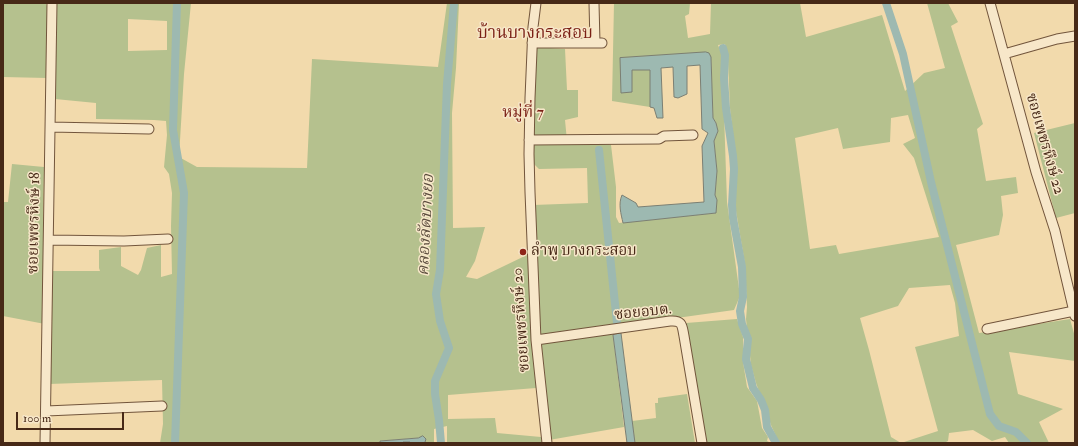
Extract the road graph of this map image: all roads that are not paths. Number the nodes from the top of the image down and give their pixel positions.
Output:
1 (52, 3) edge
2 (536, 3) edge
3 (594, 3) edge
4 (990, 3) edge
5 (1075, 36) edge
6 (532, 43) junction
7 (1004, 54) junction
8 (50, 127) junction
9 (149, 129) dead end
10 (693, 135) dead end
11 (529, 140) junction
12 (168, 239) dead end
13 (49, 240) junction
14 (1074, 314) edge
15 (986, 329) dead end
16 (536, 340) junction
17 (162, 406) dead end
18 (46, 411) junction
19 (45, 443) edge
20 (547, 443) edge
21 (702, 443) edge

1 - 8 street, ซอยเพชรหึงษ์ 18
2 - 6 street, ซอยเพชรหึงษ์ 20
3 - 6 street
4 - 7 street, ซอยเพชรหึงษ์ 22
5 - 7 street
6 - 11 street, ซอยเพชรหึงษ์ 20
7 - 14 street, ซอยเพชรหึงษ์ 22
8 - 9 street
8 - 13 street, ซอยเพชรหึงษ์ 18
10 - 11 street
11 - 16 street, ซอยเพชรหึงษ์ 20
12 - 13 street
13 - 18 street, ซอยเพชรหึงษ์ 18
14 - 15 street
16 - 20 street, ซอยเพชรหึงษ์ 20
16 - 21 street, ซอยอบต.
17 - 18 street
18 - 19 street, ซอยเพชรหึงษ์ 18

